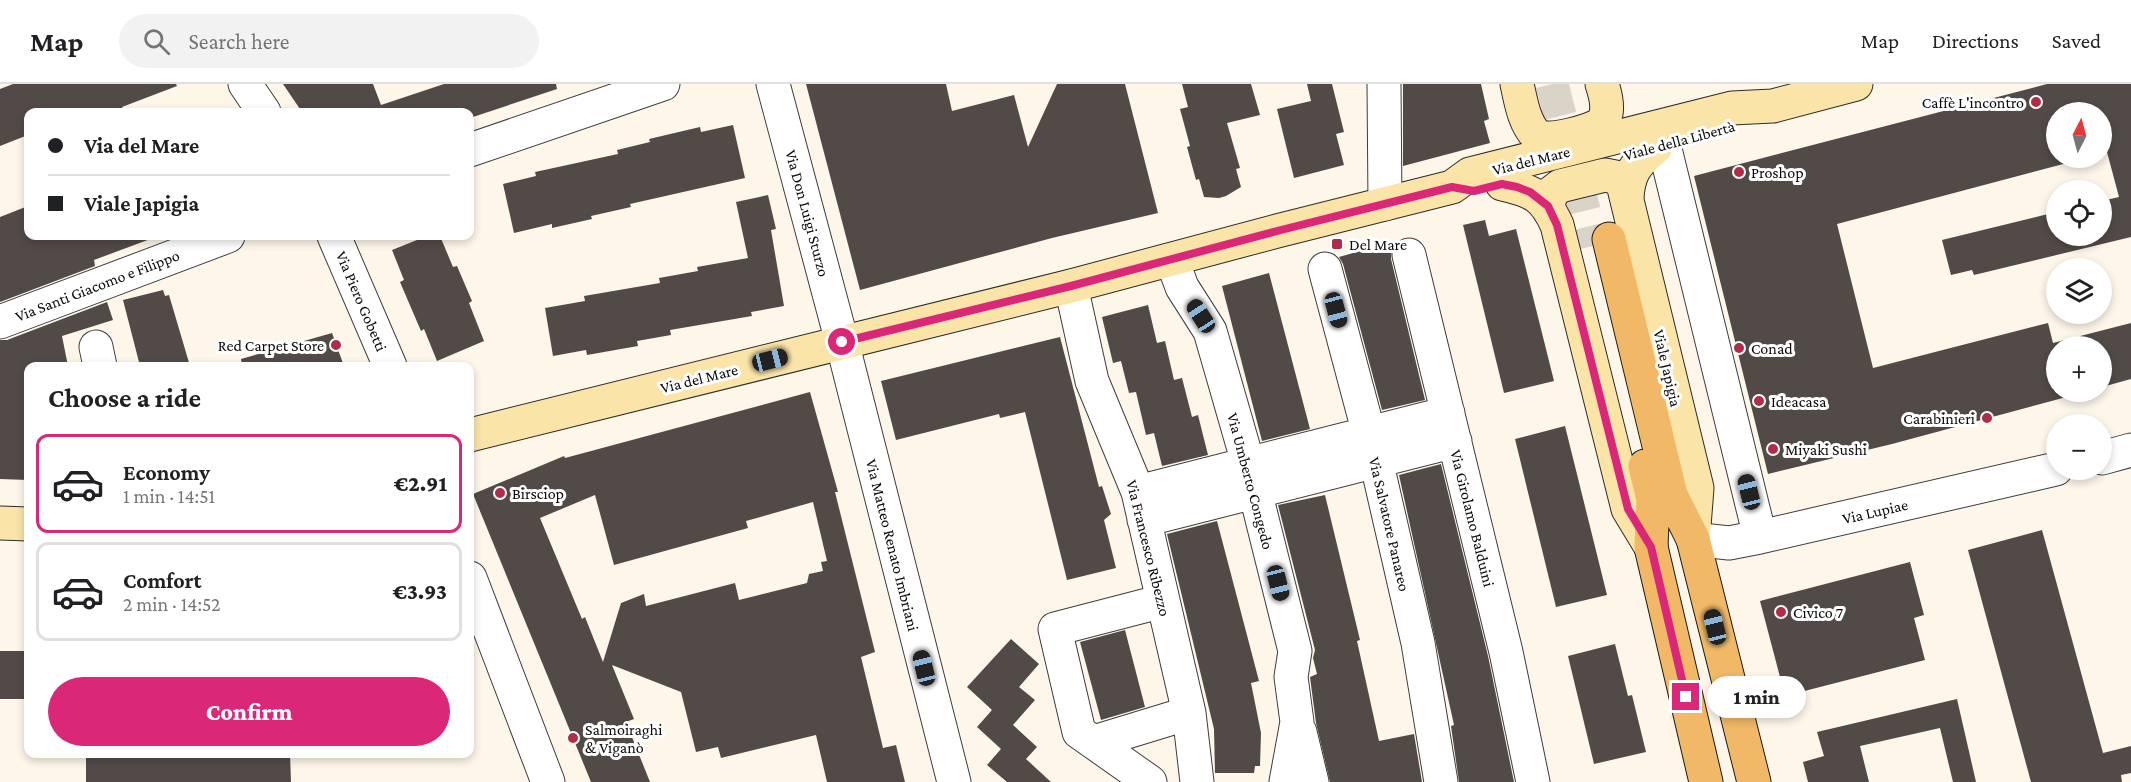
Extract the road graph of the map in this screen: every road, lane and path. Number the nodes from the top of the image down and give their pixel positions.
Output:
1 (245, 84) edge
2 (663, 84) edge
3 (773, 84) edge
4 (1384, 84) edge
5 (1856, 84) edge
6 (1604, 88) edge
7 (1520, 99) edge
8 (261, 108) edge
9 (1657, 141) junction
10 (474, 149) edge
11 (1580, 156) joint
12 (1502, 175) junction
13 (1627, 199) junction
14 (1385, 204) junction
15 (1548, 206) junction
16 (217, 240) edge
17 (336, 240) edge
18 (1409, 255) dead end
19 (1172, 260) junction
20 (1325, 269) dead end
21 (1071, 286) junction
22 (0, 322) edge
23 (842, 342) junction
24 (388, 362) edge
25 (1451, 427) junction
26 (474, 434) edge
27 (1372, 447) junction
28 (2131, 450) edge
29 (2112, 455) edge
30 (2046, 471) edge
31 (1252, 478) junction
32 (1141, 506) junction
33 (0, 523) edge
34 (24, 524) edge
35 (1760, 537) junction
36 (1693, 539) junction
37 (1651, 547) junction
38 (474, 588) edge
39 (1163, 601) junction
40 (1189, 713) junction
41 (1297, 722) junction
42 (1094, 742) junction
43 (548, 782) edge
44 (954, 782) edge
45 (1150, 782) edge
46 (1197, 782) edge
47 (1286, 782) edge
48 (1312, 782) edge
49 (1441, 782) edge
50 (1533, 782) edge
51 (1706, 782) edge
52 (1754, 782) edge

1 - 8 street
2 - 10 street
3 - 23 street, Via Don Luigi Sturzo
4 - 14 street
5 - 9 main road, Viale della Libertà
6 - 7 main road
6 - 9 main road
7 - 12 main road
9 - 11 main road, Viale della Libertà
9 - 13 main road
9 - 35 street
11 - 12 main road, Via del Mare
12 - 14 main road, Via del Mare
12 - 15 main road
13 - 15 main road
13 - 36 main road, Viale Japigia
14 - 19 main road, Via del Mare
15 - 37 main road, Viale Japigia
16 - 22 street, Via Santi Giacomo e Filippo
17 - 24 street, Via Piero Gobetti
18 - 25 street, Via Girolamo Balduini
19 - 21 main road, Via del Mare
19 - 31 street, Via Umberto Congedo
20 - 27 street, Via Salvatore Panareo
21 - 23 main road, Via del Mare
21 - 32 street, Via Francesco Ribezzo
23 - 26 main road, Via del Mare
23 - 44 street, Via Matteo Renato Imbriani
25 - 27 street
25 - 50 street, Via Girolamo Balduini
27 - 31 street
27 - 49 street, Via Salvatore Panareo
28 - 29 street
30 - 35 street, Via Lupiae
31 - 32 street
31 - 41 street, Via Umberto Congedo
32 - 39 street, Via Francesco Ribezzo
33 - 34 main road
35 - 36 street, Via Lupiae
36 - 37 main road, Viale Japigia
36 - 52 main road, Viale Japigia
37 - 51 main road, Viale Japigia
38 - 43 street
39 - 40 street, Via Francesco Ribezzo
39 - 42 street
40 - 42 street
40 - 46 street, Via Francesco Ribezzo
41 - 47 street, Via Umberto Congedo
41 - 48 street
42 - 45 street

